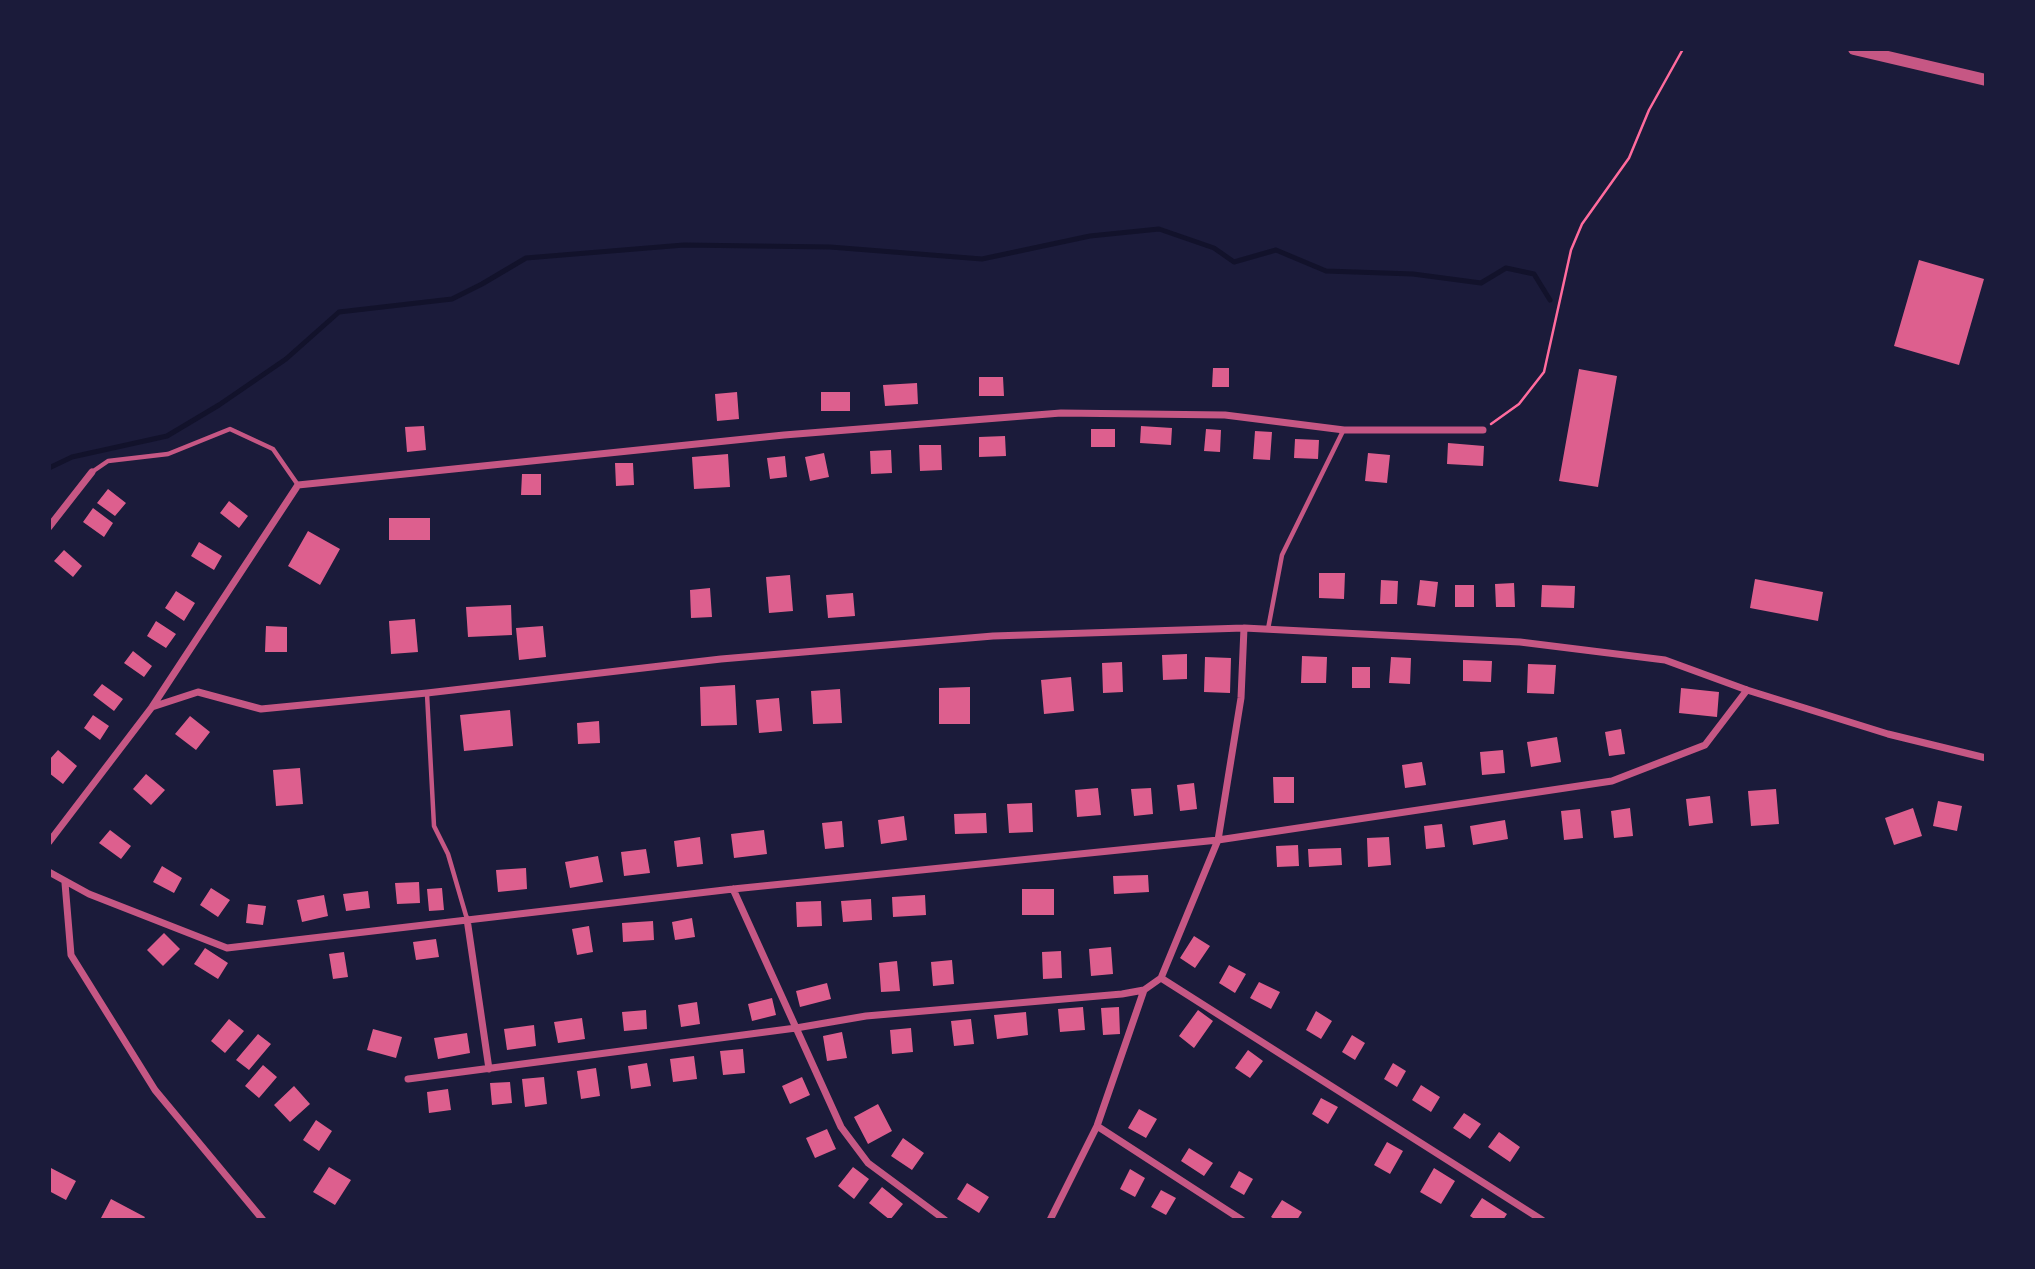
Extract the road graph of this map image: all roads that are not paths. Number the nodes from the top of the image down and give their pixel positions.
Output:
1 (1854, 49) edge
2 (1986, 80) edge
3 (1344, 430) junction
4 (1483, 430) road end
5 (92, 472) joint
6 (298, 485) junction
7 (49, 527) edge
8 (1244, 628) junction
9 (1268, 629) junction
10 (1747, 690) junction
11 (427, 693) junction
12 (152, 707) junction
13 (1986, 758) edge
14 (1218, 840) junction
15 (49, 842) edge
16 (49, 872) edge
17 (65, 883) junction
18 (733, 889) junction
19 (467, 919) junction
20 (1161, 978) junction
21 (1144, 990) junction
22 (796, 1028) junction
23 (489, 1069) junction
24 (408, 1079) dead end
25 (1097, 1126) junction
26 (263, 1220) edge
27 (945, 1220) edge
28 (1050, 1220) edge
29 (1242, 1220) edge
30 (1542, 1220) edge

1 - 2 street
3 - 4 street
3 - 6 street
3 - 9 lane
5 - 6 lane
5 - 7 street
6 - 12 street
8 - 9 street
8 - 11 street
8 - 14 street
9 - 10 street
10 - 13 street
10 - 14 street
11 - 12 street
11 - 19 lane
12 - 15 street
14 - 18 street
14 - 20 street
16 - 17 street
17 - 19 street
17 - 26 street
18 - 19 street
18 - 22 street
19 - 23 street
20 - 21 street
20 - 30 street
21 - 22 street
21 - 25 street
22 - 23 street
22 - 27 street
23 - 24 street
25 - 28 street
25 - 29 street

